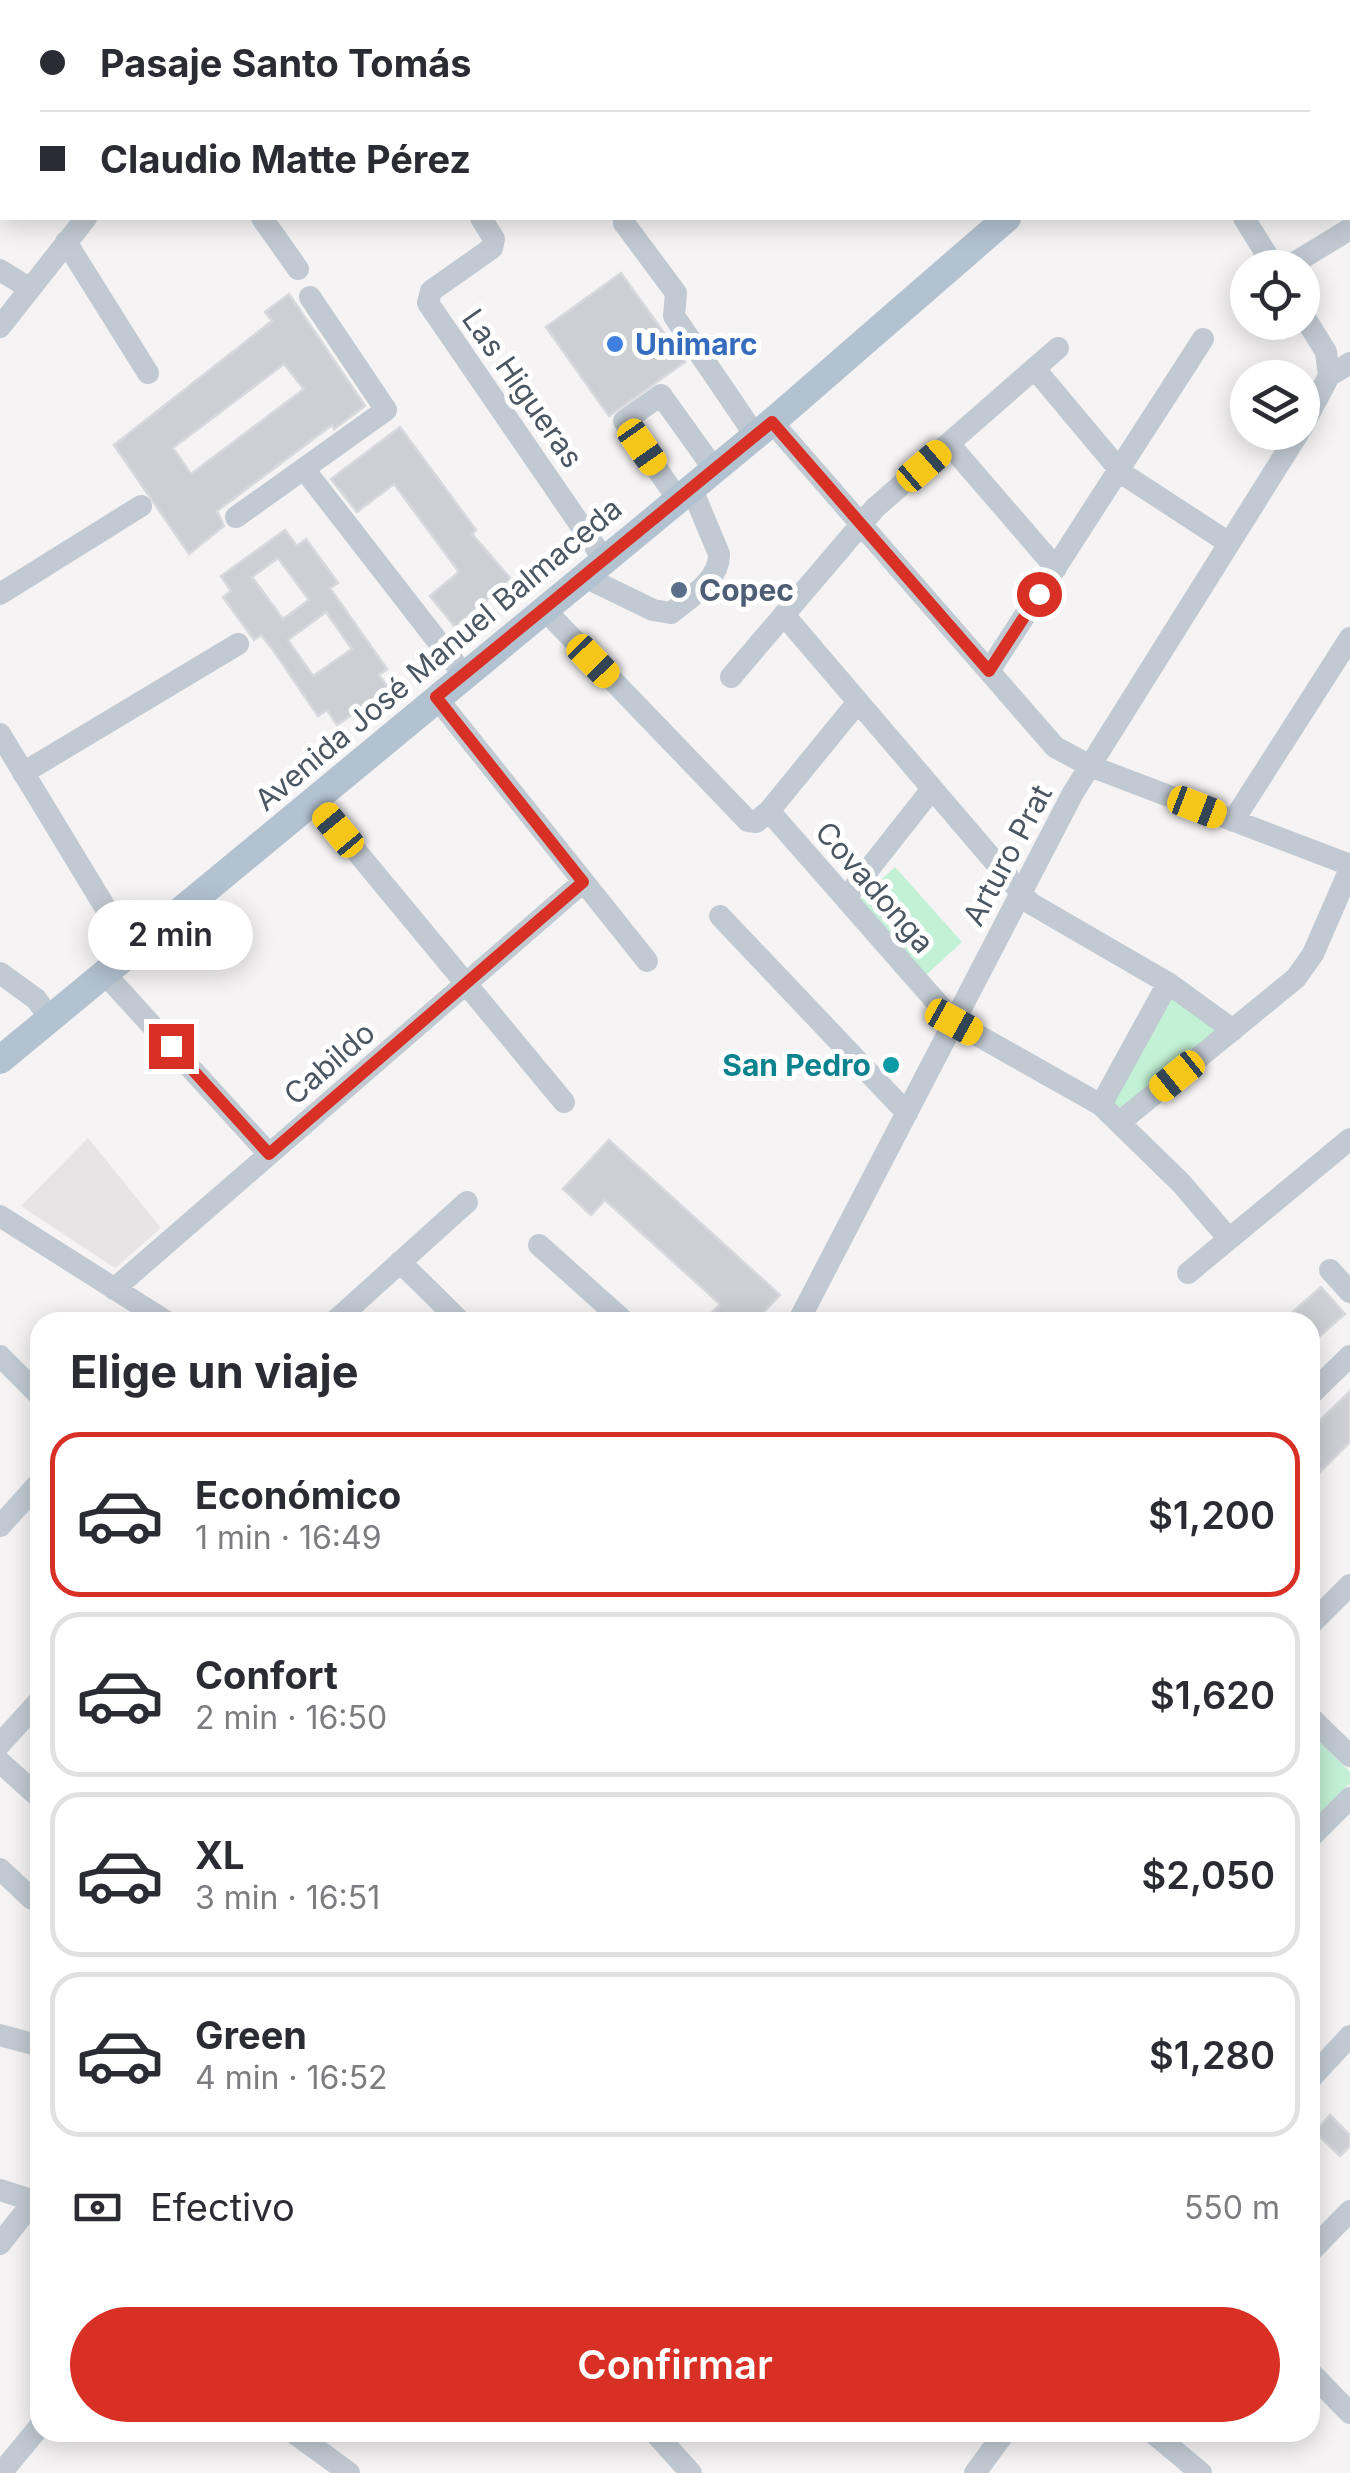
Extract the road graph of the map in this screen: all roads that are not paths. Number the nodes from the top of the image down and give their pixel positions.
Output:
1 (84, 220) edge
2 (263, 220) edge
3 (482, 220) edge
4 (1005, 220) edge
5 (1245, 220) edge
6 (624, 223) dead end
7 (1350, 229) edge
8 (66, 242) junction
9 (1264, 250) edge
10 (1316, 250) edge
11 (298, 269) dead end
12 (0, 270) edge
13 (29, 288) junction
14 (310, 298) dead end
15 (0, 327) edge
16 (1203, 339) dead end
17 (1319, 340) edge
18 (1058, 348) dead end
19 (1350, 363) edge
20 (1035, 369) junction
21 (148, 373) dead end
22 (1329, 376) junction
23 (1320, 393) edge
24 (763, 428) junction
25 (949, 444) junction
26 (1288, 450) edge
27 (304, 469) junction
28 (714, 469) junction
29 (1119, 470) junction
30 (684, 492) junction
31 (141, 506) dead end
32 (236, 516) dead end
33 (861, 524) junction
34 (1229, 543) junction
35 (593, 567) junction
36 (1056, 568) junction
37 (0, 594) edge
38 (543, 608) junction
39 (784, 615) junction
40 (1350, 638) edge
41 (238, 644) dead end
42 (989, 671) junction
43 (464, 674) junction
44 (732, 677) dead end
45 (436, 697) junction
46 (858, 702) junction
47 (0, 734) edge
48 (1090, 766) junction
49 (23, 772) junction
50 (932, 789) junction
51 (313, 799) junction
52 (769, 811) junction
53 (1233, 821) junction
54 (1350, 839) edge
55 (1345, 865) edge
56 (583, 882) junction
57 (1020, 894) junction
58 (846, 898) junction
59 (720, 916) dead end
60 (131, 950) junction
61 (647, 961) dead end
62 (104, 972) junction
63 (0, 974) edge
64 (1168, 982) junction
65 (466, 984) junction
66 (50, 1018) junction
67 (954, 1022) junction
68 (1233, 1030) junction
69 (0, 1060) edge
70 (564, 1102) dead end
71 (1101, 1106) junction
72 (907, 1113) junction
73 (1120, 1122) junction
74 (1350, 1139) edge
75 (269, 1154) junction
76 (467, 1202) dead end
77 (0, 1216) edge
78 (1230, 1239) junction
79 (539, 1246) dead end
80 (400, 1262) junction
81 (1330, 1270) dead end
82 (1188, 1273) dead end
83 (114, 1289) junction
84 (1350, 1292) edge
85 (151, 1312) edge
86 (345, 1312) edge
87 (451, 1312) edge
88 (614, 1312) edge
89 (803, 1312) edge
90 (0, 1356) edge
91 (1350, 1356) edge
92 (1320, 1385) edge
93 (30, 1386) edge
94 (30, 1493) edge
95 (0, 1526) edge
96 (1350, 1585) edge
97 (1320, 1615) edge
98 (30, 1711) edge
99 (1320, 1727) edge
100 (0, 1744) edge
101 (1350, 1756) edge
102 (0, 1762) edge
103 (30, 1789) edge
104 (1350, 1798) edge
105 (1320, 1826) edge
106 (0, 1870) edge
107 (30, 1897) edge
108 (0, 2034) edge
109 (1350, 2036) edge
110 (30, 2043) edge
111 (1320, 2068) edge
112 (0, 2190) edge
113 (30, 2196) edge
114 (30, 2207) edge
115 (1350, 2210) edge
116 (1320, 2242) edge
117 (0, 2244) edge
118 (1320, 2382) edge
119 (1350, 2413) edge
120 (30, 2438) edge
121 (306, 2442) edge
122 (663, 2442) edge
123 (998, 2442) edge
124 (1164, 2442) edge
125 (339, 2470) edge
126 (2, 2473) edge
127 (690, 2473) edge
128 (975, 2473) edge
129 (1201, 2473) edge

1 - 8 street
2 - 11 street
3 - 35 street, Las Higueras
4 - 24 main road, Avenida José Manuel Balmaceda
5 - 9 street
6 - 24 street
7 - 10 street
8 - 13 street
8 - 21 street
12 - 13 street
13 - 15 street
14 - 27 street
16 - 29 street
17 - 22 street
18 - 20 street
19 - 22 street
20 - 25 street
20 - 29 street
22 - 23 street, Arturo Prat
24 - 28 main road, Avenida José Manuel Balmaceda
24 - 33 street
25 - 33 street
25 - 36 street
26 - 34 street, Arturo Prat
27 - 32 street
27 - 43 street
28 - 30 main road, Avenida José Manuel Balmaceda
28 - 30 street
29 - 34 street
29 - 36 street
30 - 35 main road, Avenida José Manuel Balmaceda
30 - 35 street
31 - 37 street
33 - 39 street
33 - 42 street
34 - 48 street, Arturo Prat
35 - 38 main road, Avenida José Manuel Balmaceda
36 - 42 street
38 - 43 main road, Avenida José Manuel Balmaceda
38 - 52 street
39 - 44 street
39 - 46 street
40 - 53 street
41 - 49 street
42 - 48 street
43 - 45 main road, Avenida José Manuel Balmaceda
45 - 51 main road, Avenida José Manuel Balmaceda
45 - 56 street
46 - 50 street
46 - 52 street
47 - 49 street
48 - 53 street
48 - 57 street, Arturo Prat
49 - 60 street
50 - 57 street
50 - 58 street
51 - 60 main road, Avenida José Manuel Balmaceda
51 - 65 street
52 - 58 street, Covadonga
53 - 55 street
54 - 55 street
55 - 68 street
56 - 61 street
56 - 65 street, Cabildo
57 - 64 street
57 - 67 street, Arturo Prat
58 - 67 street, Covadonga
59 - 72 street
60 - 62 main road, Avenida José Manuel Balmaceda
62 - 66 main road, Avenida José Manuel Balmaceda
62 - 75 street
63 - 66 street
64 - 68 street
64 - 71 street
65 - 70 street
65 - 75 street, Cabildo
66 - 69 main road, Avenida José Manuel Balmaceda
67 - 71 street, Covadonga
67 - 72 street, Arturo Prat
68 - 73 street
71 - 73 street, Covadonga
72 - 89 street, Arturo Prat
73 - 78 street, Covadonga
74 - 78 street
75 - 83 street, Cabildo
76 - 80 street
77 - 83 street
78 - 82 street
79 - 88 street
80 - 86 street
80 - 87 street
81 - 84 street
83 - 85 street
90 - 93 street
91 - 92 street
94 - 95 street
96 - 97 street
98 - 100 street
99 - 101 street
102 - 103 street
104 - 105 street
106 - 107 street
108 - 110 street
109 - 111 street
112 - 113 street
114 - 117 street
115 - 116 street
118 - 119 street
120 - 126 street
121 - 125 street
122 - 127 street
123 - 128 street
124 - 129 street

